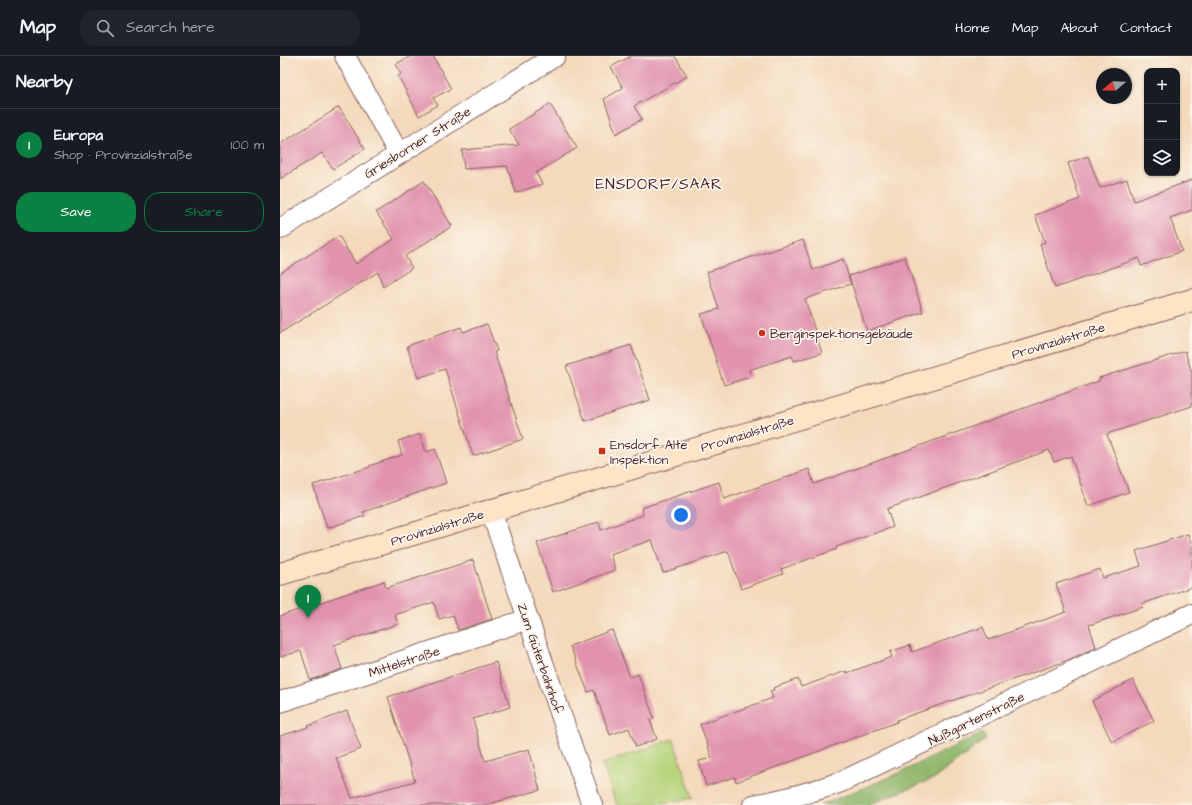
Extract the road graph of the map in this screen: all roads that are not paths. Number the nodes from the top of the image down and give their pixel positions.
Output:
1 (345, 56) edge
2 (555, 56) edge
3 (399, 154) junction
4 (280, 229) edge
5 (1192, 300) edge
6 (491, 511) junction
7 (280, 574) edge
8 (1192, 614) edge
9 (528, 619) junction
10 (280, 702) edge
11 (592, 805) edge
12 (753, 805) edge

1 - 3 street
2 - 3 street, Griesborner Straße
3 - 4 street, Griesborner Straße
5 - 6 main road, Provinzialstraße
6 - 7 main road, Provinzialstraße
6 - 9 street, Zum Güterbahnhof
8 - 12 street, Nußgartenstraße
9 - 10 street, Mittelstraße
9 - 11 street, Zum Güterbahnhof

